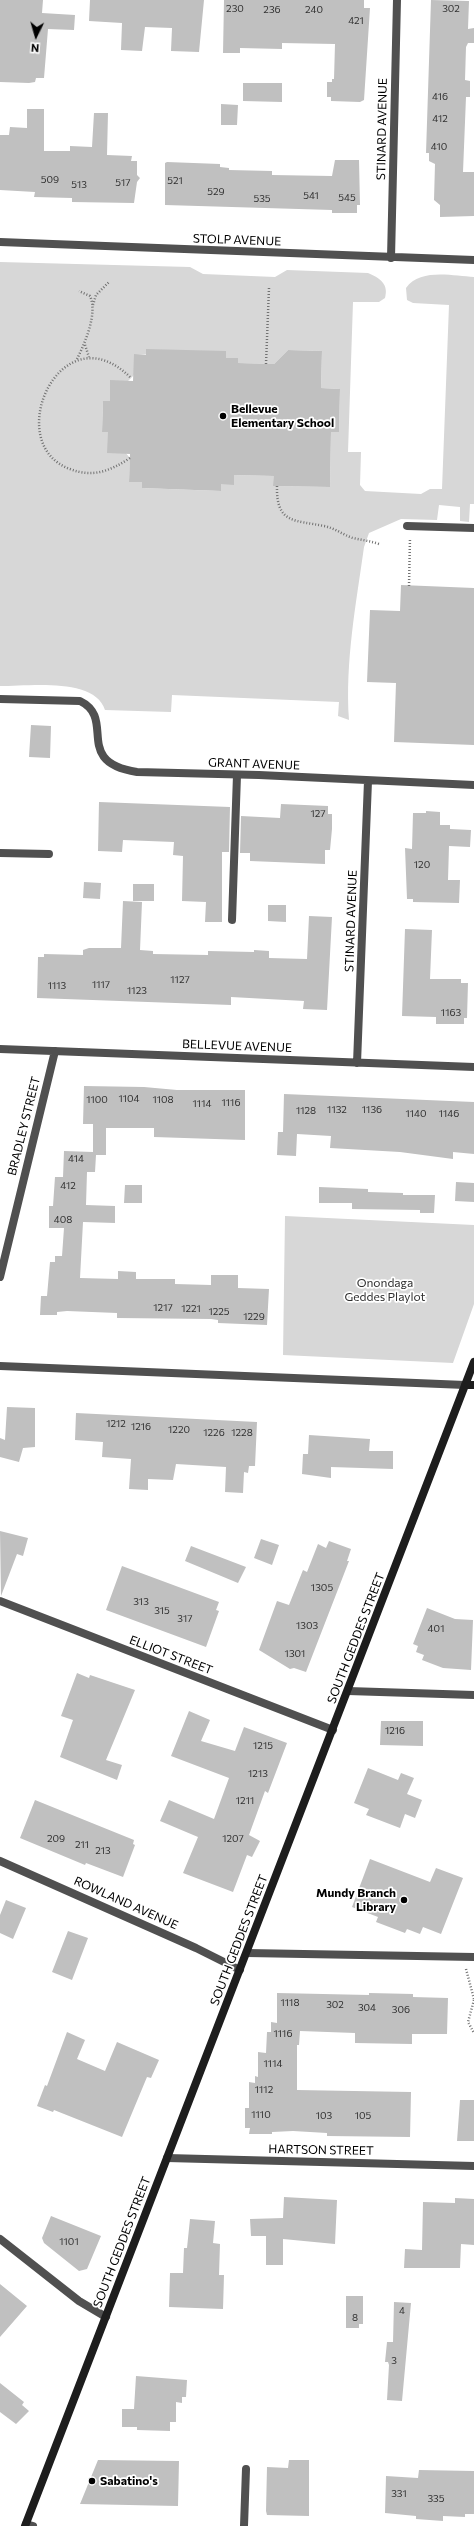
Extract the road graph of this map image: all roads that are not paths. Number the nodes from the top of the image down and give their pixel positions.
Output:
1 (397, 0) edge
2 (0, 242) edge
3 (391, 258) junction
4 (474, 260) edge
5 (409, 526) road end
6 (474, 528) edge
7 (0, 699) edge
8 (237, 775) junction
9 (368, 781) junction
10 (474, 785) edge
11 (0, 853) edge
12 (49, 854) dead end
13 (232, 920) dead end
14 (0, 1049) edge
15 (54, 1051) junction
16 (358, 1063) junction
17 (474, 1067) edge
18 (0, 1277) edge
19 (474, 1362) edge
20 (0, 1366) edge
21 (470, 1385) edge
22 (0, 1601) edge
23 (348, 1691) junction
24 (474, 1695) edge
25 (333, 1730) junction
26 (0, 1861) edge
27 (247, 1953) junction
28 (474, 1957) edge
29 (240, 1970) junction
30 (167, 2158) junction
31 (474, 2166) edge
32 (0, 2239) edge
33 (106, 2317) junction
34 (246, 2469) dead end
35 (28, 2525) edge
36 (244, 2526) edge

1 - 3 street, STINARD AVENUE
2 - 3 street, STOLP AVENUE
3 - 4 street, STOLP AVENUE
5 - 6 street
7 - 8 street, GRANT AVENUE
8 - 9 street, GRANT AVENUE
8 - 13 street
9 - 10 street, GRANT AVENUE
9 - 16 street, STINARD AVENUE
11 - 12 street
14 - 15 street, BELLEVUE AVENUE
15 - 16 street, BELLEVUE AVENUE
15 - 18 street, BRADLEY STREET
16 - 17 street, BELLEVUE AVENUE
19 - 21 main road, SOUTH GEDDES STREET
20 - 21 street
21 - 23 main road, SOUTH GEDDES STREET
22 - 25 street, ELLIOT STREET
23 - 24 street
23 - 25 main road, SOUTH GEDDES STREET
25 - 27 main road, SOUTH GEDDES STREET
26 - 29 street, ROWLAND AVENUE
27 - 28 street
27 - 29 main road, SOUTH GEDDES STREET
29 - 30 main road, SOUTH GEDDES STREET
30 - 31 street, HARTSON STREET
30 - 33 main road, SOUTH GEDDES STREET
32 - 33 street
33 - 35 main road, SOUTH GEDDES STREET
34 - 36 street

